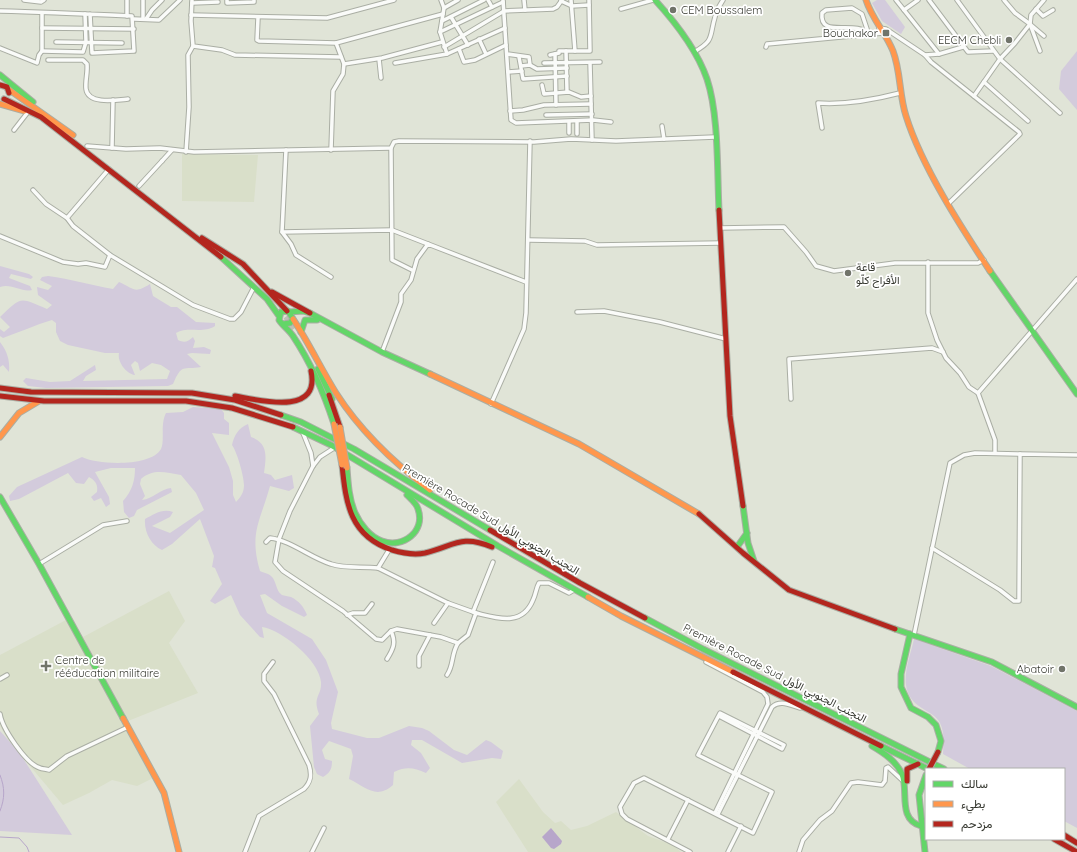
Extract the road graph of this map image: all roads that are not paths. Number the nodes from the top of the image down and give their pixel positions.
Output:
1 (24, 0) edge
2 (44, 0) edge
3 (127, 0) edge
4 (143, 0) edge
5 (162, 0) edge
6 (180, 0) edge
7 (227, 0) edge
8 (254, 0) edge
9 (394, 0) edge
10 (441, 0) edge
11 (458, 0) edge
12 (484, 0) edge
13 (488, 0) edge
14 (524, 0) edge
15 (562, 0) edge
16 (571, 0) edge
17 (589, 0) edge
18 (654, 0) edge
19 (723, 0) edge
20 (896, 0) edge
21 (910, 0) edge
22 (918, 0) edge
23 (929, 0) edge
24 (957, 0) edge
25 (1004, 0) edge
26 (1044, 0) edge
27 (192, 1) edge
28 (503, 1) edge
29 (868, 1) edge
30 (218, 2) dead end
31 (913, 4) junction
32 (589, 5) junction
33 (572, 6) junction
34 (492, 7) junction
35 (444, 8) junction
36 (1036, 8) junction
37 (621, 9) dead end
38 (525, 10) junction
39 (904, 10) junction
40 (1054, 10) dead end
41 (0, 11) edge
42 (504, 11) junction
43 (42, 13) junction
44 (88, 14) junction
45 (443, 14) junction
46 (191, 15) junction
47 (127, 16) junction
48 (451, 17) junction
49 (258, 18) junction
50 (134, 19) junction
51 (145, 19) junction
52 (442, 21) junction
53 (455, 24) junction
54 (1030, 24) junction
55 (42, 28) junction
56 (506, 28) junction
57 (879, 28) junction
58 (88, 29) junction
59 (134, 29) junction
60 (440, 32) junction
61 (883, 33) junction
62 (869, 34) junction
63 (1044, 36) dead end
64 (463, 37) junction
65 (479, 39) junction
66 (56, 42) dead end
67 (86, 42) junction
68 (122, 42) dead end
69 (442, 42) junction
70 (91, 43) junction
71 (336, 43) junction
72 (468, 45) junction
73 (506, 45) junction
74 (193, 46) junction
75 (444, 47) junction
76 (766, 47) dead end
77 (963, 47) junction
78 (0, 48) edge
79 (459, 49) junction
80 (566, 51) junction
81 (574, 51) junction
82 (993, 51) junction
83 (1040, 51) dead end
84 (42, 52) junction
85 (694, 52) junction
86 (558, 53) junction
87 (447, 54) junction
88 (486, 54) junction
89 (507, 54) junction
90 (939, 54) junction
91 (550, 55) dead end
92 (925, 55) junction
93 (341, 57) junction
94 (519, 57) junction
95 (379, 59) junction
96 (1000, 59) junction
97 (48, 60) dead end
98 (567, 61) junction
99 (600, 62) dead end
100 (395, 63) dead end
101 (544, 63) dead end
102 (555, 63) junction
103 (590, 63) junction
104 (344, 64) junction
105 (530, 65) junction
106 (522, 68) junction
107 (566, 68) junction
108 (555, 70) junction
109 (508, 72) junction
110 (0, 75) edge
111 (567, 76) junction
112 (555, 77) junction
113 (0, 78) edge
114 (381, 78) dead end
115 (984, 82) junction
116 (1, 85) edge
117 (542, 86) dead end
118 (8, 89) junction
119 (567, 92) junction
120 (555, 93) junction
121 (900, 93) junction
122 (591, 96) junction
123 (974, 96) junction
124 (583, 97) junction
125 (2, 99) edge
126 (128, 99) dead end
127 (113, 100) junction
128 (0, 104) edge
129 (583, 104) junction
130 (591, 104) junction
131 (556, 105) junction
132 (510, 111) junction
133 (28, 112) junction
134 (1060, 113) dead end
135 (592, 114) junction
136 (546, 115) dead end
137 (593, 120) junction
138 (46, 121) junction
139 (577, 121) junction
140 (1028, 121) dead end
141 (57, 122) junction
142 (569, 122) junction
143 (611, 122) dead end
144 (662, 126) dead end
145 (822, 128) dead end
146 (14, 130) dead end
147 (569, 133) dead end
148 (577, 134) dead end
149 (715, 137) junction
150 (664, 139) junction
151 (592, 140) junction
152 (530, 142) junction
153 (87, 146) junction
154 (112, 148) junction
155 (391, 148) junction
156 (172, 150) junction
157 (286, 150) junction
158 (331, 150) junction
159 (186, 152) junction
160 (109, 169) junction
161 (139, 186) junction
162 (33, 190) dead end
163 (948, 204) junction
164 (67, 218) junction
165 (720, 228) junction
166 (392, 230) junction
167 (282, 232) junction
168 (0, 236) edge
169 (202, 238) junction
170 (529, 240) junction
171 (721, 243) junction
172 (428, 244) junction
173 (110, 255) junction
174 (984, 260) junction
175 (928, 262) junction
176 (412, 270) junction
177 (331, 277) dead end
178 (1077, 279) edge
179 (526, 282) junction
180 (254, 287) junction
181 (267, 290) junction
182 (280, 308) tunnel mouth
183 (288, 311) junction
184 (577, 312) dead end
185 (310, 314) junction
186 (279, 316) junction
187 (292, 320) junction
188 (319, 321) junction
189 (283, 324) junction
190 (294, 328) tunnel mouth
191 (339, 330) junction
192 (1033, 331) junction
193 (301, 332) junction
194 (726, 339) junction
195 (382, 352) junction
196 (944, 352) junction
197 (307, 360) junction
198 (315, 362) junction
199 (0, 388) edge
200 (192, 393) junction
201 (978, 393) junction
202 (1077, 394) edge
203 (0, 396) edge
204 (18, 399) junction
205 (791, 399) dead end
206 (39, 401) junction
207 (333, 403) junction
208 (491, 404) junction
209 (22, 410) junction
210 (352, 416) junction
211 (303, 432) junction
212 (0, 437) edge
213 (335, 447) junction
214 (995, 453) junction
215 (1020, 454) junction
216 (1077, 455) edge
217 (358, 461) junction
218 (313, 466) junction
219 (0, 497) edge
220 (127, 521) dead end
221 (747, 533) junction
222 (279, 539) junction
223 (266, 542) dead end
224 (737, 547) junction
225 (932, 548) junction
226 (389, 550) junction
227 (534, 555) junction
228 (493, 562) dead end
229 (754, 562) junction
230 (39, 564) junction
231 (378, 568) junction
232 (545, 572) junction
233 (575, 590) junction
234 (448, 603) junction
235 (372, 604) dead end
236 (474, 613) junction
237 (347, 615) junction
238 (434, 623) dead end
239 (391, 631) junction
240 (912, 634) junction
241 (430, 635) junction
242 (458, 643) junction
243 (691, 651) junction
244 (387, 659) dead end
245 (273, 662) dead end
246 (419, 666) dead end
247 (7, 675) dead end
248 (447, 676) dead end
249 (0, 679) edge
250 (1077, 707) edge
251 (807, 709) junction
252 (0, 714) edge
253 (128, 727) junction
254 (852, 732) junction
255 (757, 733) junction
256 (918, 764) junction
257 (926, 768) edge
258 (929, 768) edge
259 (942, 768) edge
260 (736, 774) junction
261 (925, 777) edge
262 (904, 781) junction
263 (688, 800) junction
264 (716, 814) junction
265 (910, 818) junction
266 (741, 826) junction
267 (921, 826) junction
268 (324, 828) dead end
269 (1065, 836) edge
270 (668, 839) junction
271 (1056, 840) edge
272 (1077, 842) edge
273 (180, 852) edge
274 (245, 852) edge
275 (312, 852) edge
276 (690, 852) edge
277 (728, 852) edge
278 (799, 852) edge
279 (925, 852) edge
280 (1076, 852) edge

1 - 2 street
3 - 47 street
4 - 51 street
5 - 51 street
6 - 51 street
7 - 8 street
9 - 49 street
10 - 35 street
11 - 35 street
12 - 48 street
13 - 34 street
14 - 38 street
15 - 33 street
15 - 38 street
16 - 33 street
17 - 32 street
18 - 37 street
18 - 85 main road
19 - 85 street
20 - 39 street
21 - 31 street
22 - 31 street
23 - 77 street
24 - 82 street
25 - 54 street
26 - 36 street
27 - 30 street
27 - 46 street
28 - 34 street
28 - 42 street
29 - 57 main road
31 - 39 street
32 - 33 street
32 - 81 street
33 - 81 street
34 - 53 street
35 - 45 street
36 - 40 street
36 - 54 street
38 - 42 street
39 - 90 street
41 - 43 street
42 - 56 street
42 - 64 street
43 - 44 street
43 - 55 street
44 - 47 street
44 - 58 street
45 - 52 street
45 - 71 street
46 - 49 street
46 - 74 street
47 - 50 street
48 - 52 street
48 - 53 street
49 - 71 street
50 - 51 street
50 - 59 street
52 - 60 street
53 - 60 street
53 - 64 street
54 - 63 street
54 - 83 street
54 - 96 street
55 - 58 street
55 - 84 street
56 - 65 street
56 - 73 street
57 - 61 main road
57 - 92 street
58 - 59 street
58 - 67 street
58 - 70 street
59 - 70 street
60 - 69 street
61 - 62 street
61 - 121 main road
62 - 62 street
62 - 76 street
64 - 72 street
64 - 75 street
65 - 72 street
65 - 88 street
66 - 67 street
67 - 70 street
67 - 84 street
68 - 70 street
69 - 75 street
69 - 95 street
71 - 93 street
72 - 79 street
73 - 88 street
73 - 89 street
74 - 93 street
74 - 159 street
75 - 87 street
77 - 82 street
77 - 90 street
78 - 84 street
79 - 87 street
79 - 88 street
80 - 81 street
80 - 86 street
80 - 98 street
82 - 96 street
85 - 149 main road
86 - 91 street
86 - 102 street
87 - 100 street
89 - 94 street
89 - 109 street
90 - 92 street
92 - 123 street
93 - 104 street
94 - 105 street
94 - 106 street
95 - 104 street
95 - 114 street
96 - 115 street
96 - 134 street
97 - 127 street
98 - 102 street
98 - 103 street
98 - 107 street
99 - 103 street
101 - 102 street
102 - 108 street
103 - 122 street
104 - 158 street
105 - 106 street
105 - 108 street
106 - 109 street
106 - 112 street
107 - 108 street
107 - 111 street
108 - 112 street
109 - 132 street
110 - 141 main road
111 - 112 street
111 - 119 street
112 - 120 street
113 - 116 main road
115 - 123 street
115 - 140 street
116 - 118 main road
117 - 120 street
118 - 125 main road
118 - 141 main road
119 - 120 street
119 - 124 street
120 - 131 street
121 - 145 street
121 - 163 main road
122 - 124 street
122 - 130 street
123 - 163 street
124 - 129 street
125 - 138 main road
126 - 127 street
127 - 154 street
128 - 133 main road
129 - 130 street
129 - 131 street
130 - 135 street
131 - 132 street
132 - 142 street
133 - 138 main road
133 - 146 street
135 - 136 street
135 - 137 street
137 - 139 street
137 - 143 street
137 - 151 street
138 - 160 main road
139 - 142 street
139 - 148 street
141 - 153 main road
142 - 147 street
144 - 150 street
149 - 150 street
149 - 165 main road
150 - 151 street
151 - 152 street
152 - 155 street
152 - 170 street
153 - 154 street
153 - 161 main road
154 - 156 street
155 - 158 street
155 - 166 street
156 - 159 street
156 - 161 street
157 - 158 street
157 - 159 street
157 - 167 street
160 - 164 street
160 - 180 main road
161 - 169 main road
162 - 164 street
163 - 174 main road
164 - 173 street
165 - 171 main road
165 - 175 street
166 - 167 street
166 - 172 street
166 - 176 street
167 - 177 street
168 - 173 street
169 - 181 main road
169 - 182 main road
170 - 171 street
170 - 179 street
171 - 194 main road
172 - 176 street
172 - 179 street
173 - 180 street
174 - 175 street
174 - 192 main road
175 - 196 street
176 - 195 street
178 - 192 street
179 - 208 street
180 - 186 main road
181 - 183 main road
181 - 185 main road
183 - 185 main road
183 - 186 main road
183 - 187 main road
184 - 194 street
185 - 191 main road
186 - 189 main road
187 - 188 main road
187 - 189 main road
187 - 193 main road
187 - 207 main road
188 - 191 main road
188 - 193 main road
189 - 197 main road
190 - 198 main road
191 - 195 main road
192 - 201 street
192 - 202 main road
193 - 210 main road
194 - 221 main road
195 - 208 main road
196 - 201 street
196 - 205 street
197 - 200 main road
197 - 226 main road, bridge
198 - 207 main road
198 - 210 main road
199 - 200 main road, Première Rocade Sud التجنب الجنوبي الأول
200 - 227 main road, Première Rocade Sud التجنب الجنوبي الأول
201 - 214 street
203 - 204 main road, Première Rocade Sud التجنب الجنوبي الأول
204 - 206 main road, Première Rocade Sud التجنب الجنوبي الأول
204 - 209 main road
206 - 209 main road
206 - 211 main road, Première Rocade Sud التجنب الجنوبي الأول
207 - 217 main road, bridge
208 - 224 main road
209 - 212 main road
210 - 227 main road
211 - 213 main road, Première Rocade Sud التجنب الجنوبي الأول
211 - 218 street
213 - 217 main road, Première Rocade Sud التجنب الجنوبي الأول
213 - 218 street
214 - 215 street
214 - 225 street
215 - 216 street
215 - 225 street
217 - 232 main road, Première Rocade Sud التجنب الجنوبي الأول
218 - 222 street
219 - 230 main road
220 - 230 street
221 - 224 main road
221 - 229 main road
222 - 223 street
222 - 231 street
222 - 237 street
224 - 229 main road
225 - 240 street
226 - 231 street
226 - 232 main road
227 - 259 main road, Première Rocade Sud التجنب الجنوبي الأول
228 - 236 street
229 - 240 main road
230 - 253 main road
231 - 234 street
232 - 233 main road, Première Rocade Sud التجنب الجنوبي الأول
233 - 236 street
233 - 243 main road, Première Rocade Sud التجنب الجنوبي الأول
234 - 236 street
234 - 238 street
235 - 237 street
236 - 242 street
237 - 239 street
239 - 241 street
239 - 244 street
240 - 250 main road
240 - 258 main road, bridge
241 - 242 street
241 - 246 street
242 - 248 street
243 - 251 main road, Première Rocade Sud التجنب الجنوبي الأول
243 - 255 street
245 - 274 street
247 - 249 street
251 - 254 main road, Première Rocade Sud التجنب الجنوبي الأول
251 - 255 street
252 - 253 street
253 - 273 main road
254 - 256 main road, Première Rocade Sud التجنب الجنوبي الأول
254 - 262 main road
255 - 255 street
255 - 260 street
255 - 260 street
256 - 257 main road, Première Rocade Sud التجنب الجنوبي الأول
256 - 265 main road
260 - 264 street
260 - 266 street
261 - 267 main road
262 - 265 main road
262 - 278 street
263 - 264 street
263 - 270 street
263 - 270 street
264 - 266 street
265 - 267 main road
266 - 277 street
267 - 279 main road
268 - 275 street
269 - 272 main road
270 - 276 street
271 - 280 main road

